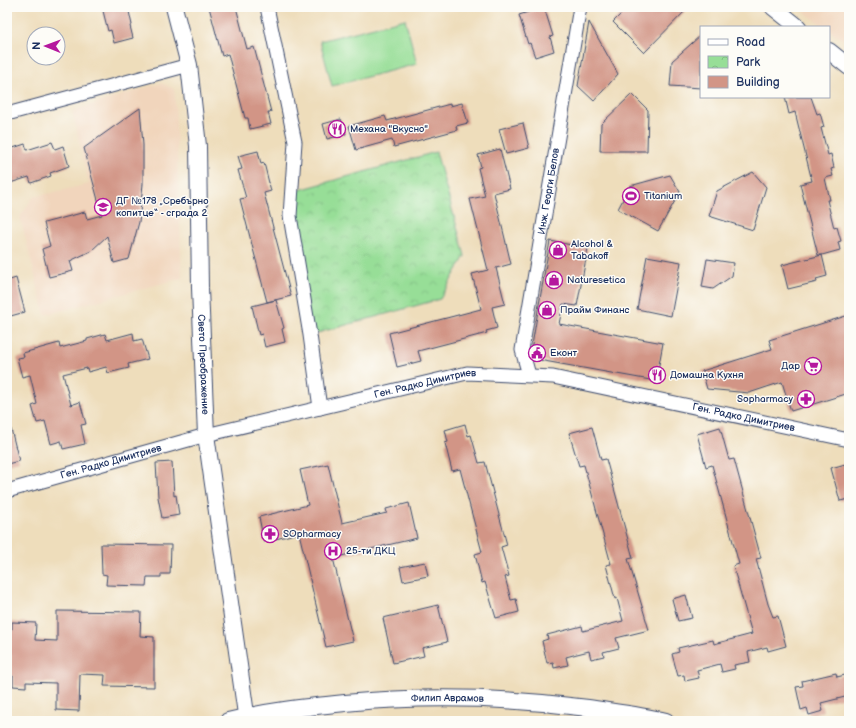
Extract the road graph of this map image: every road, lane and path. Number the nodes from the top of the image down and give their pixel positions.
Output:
1 (174, 7) edge
2 (267, 7) edge
3 (580, 7) edge
4 (773, 7) edge
5 (797, 26) edge
6 (830, 52) edge
7 (190, 65) junction
8 (849, 67) edge
9 (7, 114) edge
10 (530, 375) junction
11 (320, 408) junction
12 (206, 435) junction
13 (849, 440) edge
14 (7, 491) edge
15 (247, 719) edge
16 (228, 721) edge
17 (666, 721) edge

1 - 7 street, Свето Преображение
2 - 11 street
3 - 10 street, Инж. Георги Белов
4 - 5 street
6 - 8 street
7 - 9 street
7 - 12 street, Свето Преображение
10 - 11 street, Ген. Радко Димитриев
10 - 13 street, Ген. Радко Димитриев
11 - 12 street, Ген. Радко Димитриев
12 - 14 street, Ген. Радко Димитриев
12 - 15 street, Свето Преображение
15 - 16 street, Филип Аврамов
15 - 17 street, Филип Аврамов

